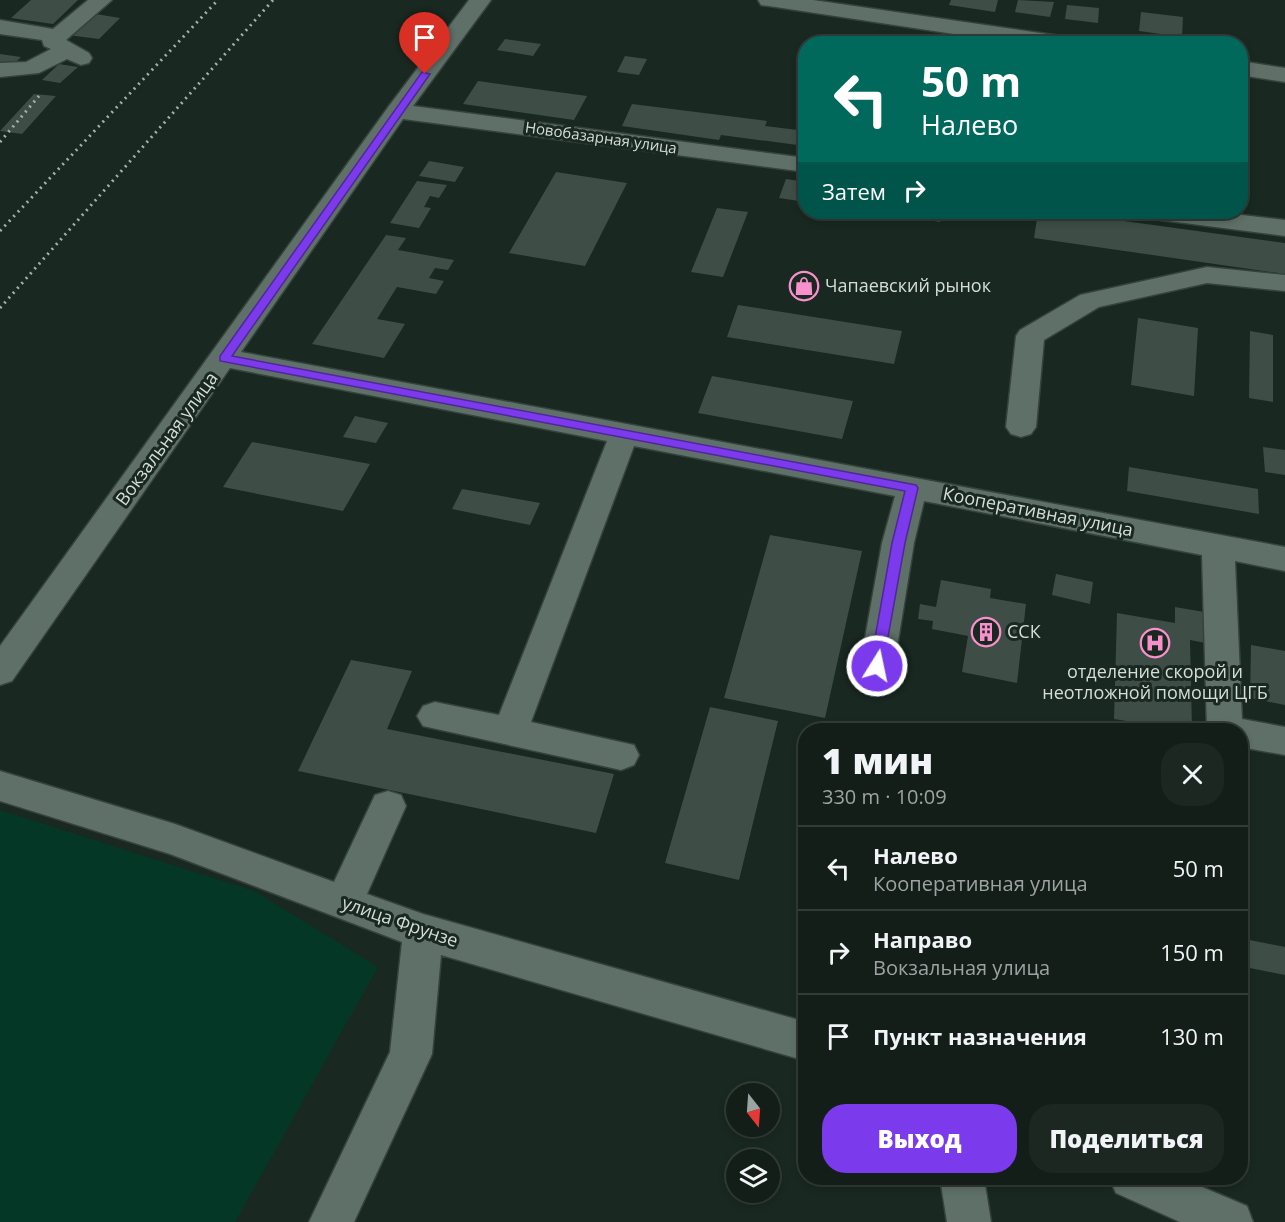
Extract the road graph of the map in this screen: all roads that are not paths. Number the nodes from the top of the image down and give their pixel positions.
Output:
1 (101, 0) edge
2 (480, 0) edge
3 (769, 0) edge
4 (837, 5) edge
5 (0, 27) edge
6 (1021, 36) edge
7 (69, 48) junction
8 (1248, 69) edge
9 (0, 70) edge
10 (1285, 75) edge
11 (398, 111) junction
12 (798, 164) edge
13 (1215, 219) edge
14 (1285, 228) edge
15 (1285, 283) edge
16 (224, 358) junction
17 (1021, 427) dead end
18 (624, 434) junction
19 (912, 488) junction
20 (1218, 546) junction
21 (1285, 559) edge
22 (877, 666) dead end
23 (0, 672) edge
24 (435, 717) dead end
25 (1225, 723) edge
26 (510, 732) junction
27 (1248, 734) edge
28 (1285, 741) edge
29 (621, 755) dead end
30 (0, 786) edge
31 (388, 806) dead end
32 (344, 903) junction
33 (423, 932) junction
34 (798, 1040) edge
35 (963, 1185) edge
36 (1147, 1185) edge
37 (331, 1222) edge
38 (969, 1222) edge
39 (1231, 1222) edge

1 - 7 street
2 - 11 street, Вокзальная улица
3 - 4 street
4 - 6 street
5 - 7 street
7 - 9 street
8 - 10 street
11 - 12 street, Новобазарная улица
11 - 16 street, Вокзальная улица
13 - 14 street
15 - 17 street
16 - 18 street, Кооперативная улица
16 - 23 street, Вокзальная улица
18 - 19 street, Кооперативная улица
18 - 26 street
19 - 20 street, Кооперативная улица
19 - 22 street
20 - 21 street, Кооперативная улица
20 - 25 street
24 - 26 street
26 - 29 street
27 - 28 street
30 - 32 street, улица Фрунзе
31 - 32 street
32 - 33 street, улица Фрунзе
33 - 34 street, улица Фрунзе
33 - 37 street
35 - 38 street
36 - 39 street

